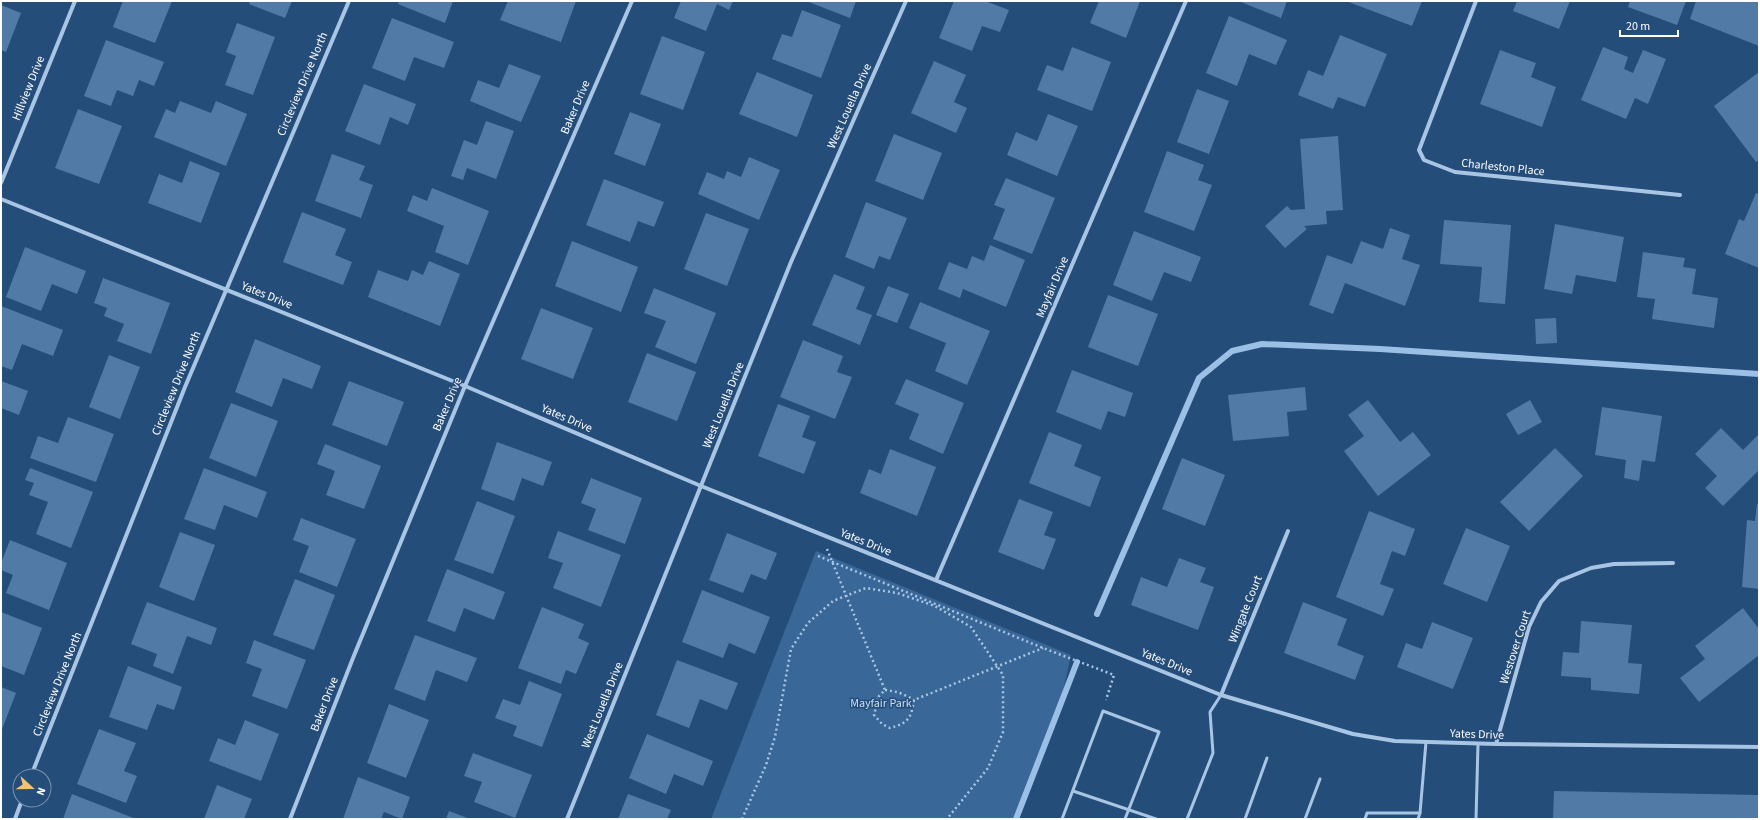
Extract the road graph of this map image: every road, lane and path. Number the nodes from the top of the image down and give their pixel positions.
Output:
1 (75, 1) edge
2 (349, 1) edge
3 (632, 1) edge
4 (906, 1) edge
5 (1186, 1) edge
6 (1476, 1) edge
7 (1, 183) edge
8 (1680, 195) dead end
9 (1, 198) edge
10 (226, 289) junction
11 (465, 386) junction
12 (701, 486) junction
13 (1288, 531) dead end
14 (819, 534) junction
15 (818, 556) dead end
16 (832, 561) junction
17 (1673, 563) dead end
18 (936, 580) junction
19 (846, 596) junction
20 (1043, 648) junction
21 (997, 666) junction
22 (885, 690) junction
23 (1221, 695) junction
24 (914, 700) junction
25 (1103, 711) junction
26 (1426, 742) junction
27 (1478, 744) junction
28 (1496, 744) junction
29 (1759, 747) edge
30 (1267, 758) dead end
31 (35, 768) edge
32 (1320, 779) dead end
33 (1072, 791) junction
34 (19, 808) edge
35 (1129, 810) junction
36 (1420, 813) junction
37 (14, 819) edge
38 (290, 819) edge
39 (567, 819) edge
40 (742, 819) edge
41 (947, 819) edge
42 (1062, 819) edge
43 (1125, 819) edge
44 (1156, 819) edge
45 (1186, 819) edge
46 (1245, 819) edge
47 (1305, 819) edge
48 (1365, 819) edge
49 (1418, 819) edge
50 (1476, 819) edge

1 - 7 street, Hillview Drive
2 - 10 street, Circleview Drive North
3 - 11 street, Baker Drive
4 - 12 street, West Louella Drive
5 - 18 street, Mayfair Drive
6 - 8 street, Charleston Place
9 - 10 street, Yates Drive
10 - 11 street, Yates Drive
10 - 31 street, Circleview Drive North
11 - 12 street, Yates Drive
11 - 38 street, Baker Drive
12 - 14 street, Yates Drive
12 - 39 street, West Louella Drive
13 - 23 street, Wingate Court
14 - 16 path
14 - 18 street, Yates Drive
15 - 16 path
16 - 19 path
16 - 20 path
17 - 28 street, Westover Court
18 - 23 street, Yates Drive
19 - 21 path
19 - 22 path
19 - 40 path
20 - 21 path
20 - 25 path
21 - 24 path
21 - 41 path
22 - 24 path
22 - 24 path
23 - 26 street, Yates Drive
23 - 45 lane
25 - 33 lane
25 - 35 lane
26 - 27 street, Yates Drive
26 - 36 lane
27 - 28 street, Yates Drive
27 - 50 lane
28 - 29 street, Yates Drive
30 - 46 lane
32 - 47 lane
33 - 35 lane
33 - 42 lane
34 - 37 street
35 - 43 lane
35 - 44 lane
36 - 48 lane
36 - 49 lane

